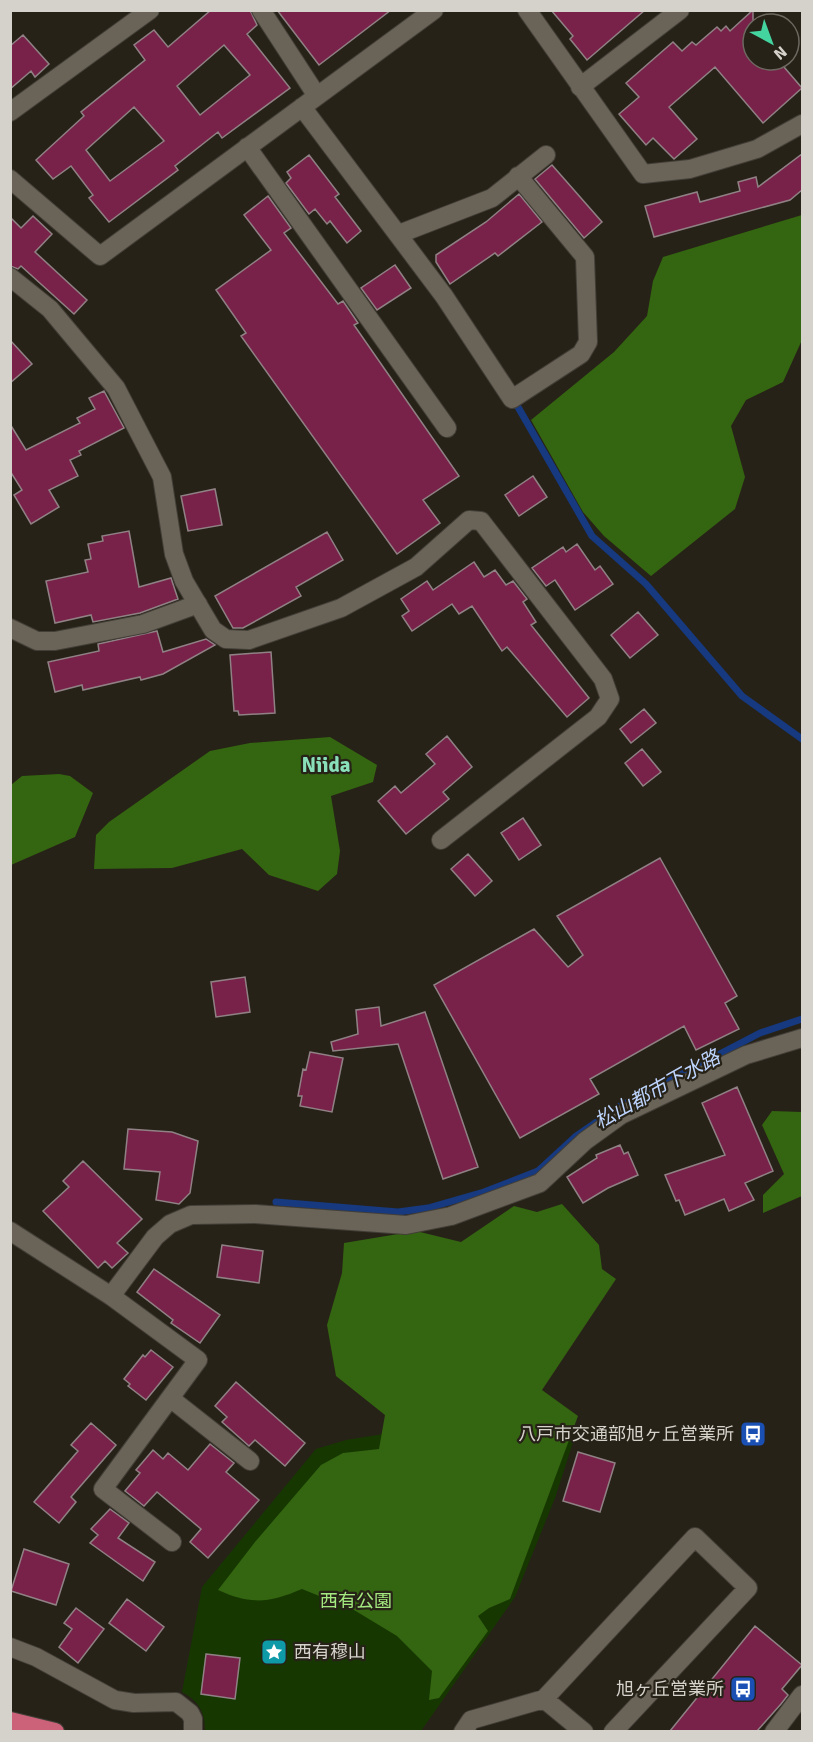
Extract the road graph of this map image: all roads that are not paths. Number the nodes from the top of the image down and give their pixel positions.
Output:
1 (150, 10) edge
2 (261, 10) edge
3 (434, 10) edge
4 (527, 10) edge
5 (680, 10) edge
6 (580, 87) junction
7 (317, 96) junction
8 (302, 107) junction
9 (10, 112) edge
10 (802, 124) edge
11 (247, 147) junction
12 (546, 155) dead end
13 (518, 176) junction
14 (10, 179) edge
15 (399, 234) junction
16 (10, 278) edge
17 (447, 428) dead end
18 (198, 604) junction
19 (10, 628) edge
20 (441, 840) dead end
21 (802, 1038) edge
22 (10, 1231) edge
23 (111, 1296) junction
24 (170, 1398) junction
25 (250, 1461) dead end
26 (172, 1542) dead end
27 (10, 1647) edge
28 (802, 1695) edge
29 (544, 1699) junction
30 (10, 1721) edge
31 (55, 1731) edge
32 (193, 1731) edge
33 (463, 1731) edge
34 (584, 1731) edge
35 (614, 1731) edge
36 (774, 1731) edge

1 - 9 street
2 - 7 street
3 - 7 street
4 - 6 street
5 - 6 street
6 - 10 street
7 - 8 street
8 - 11 street
8 - 15 street
11 - 14 street
11 - 17 street
12 - 13 street
13 - 15 street
13 - 15 street
16 - 18 street
18 - 19 street
18 - 20 street
21 - 23 street
22 - 23 street
23 - 24 street
24 - 25 street
24 - 26 street
27 - 32 street
28 - 36 street
29 - 33 street
29 - 34 street
29 - 35 street
30 - 31 highway

